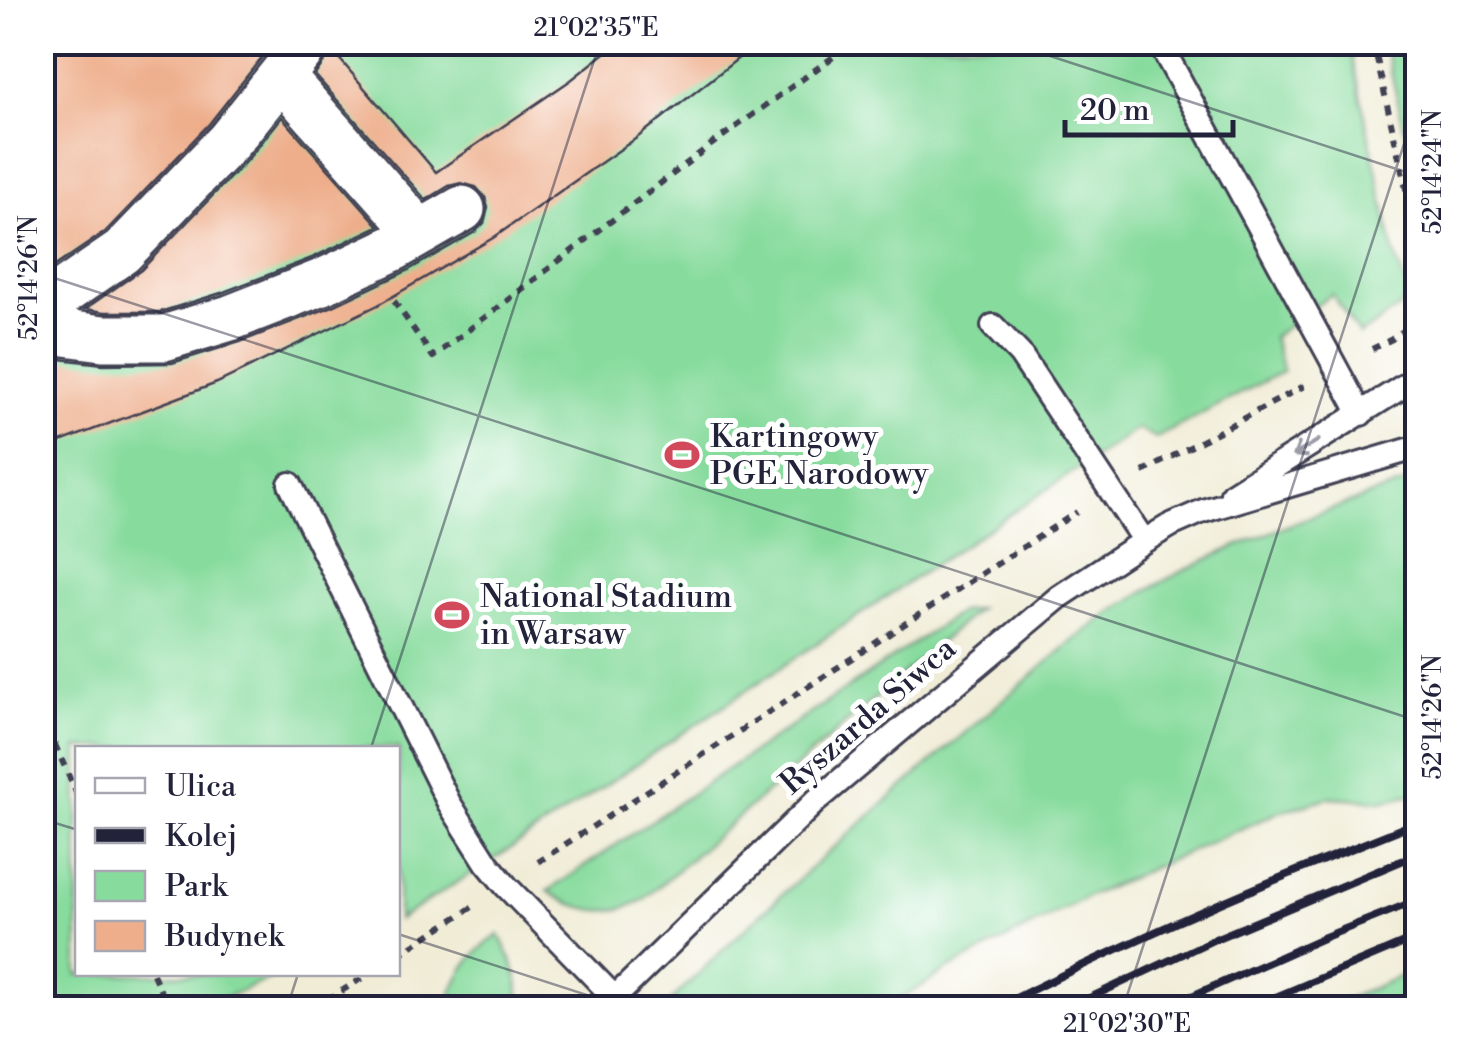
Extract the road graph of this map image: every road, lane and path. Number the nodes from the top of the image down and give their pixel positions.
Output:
1 (854, 42) edge
2 (1159, 42) edge
3 (1373, 42) edge
4 (294, 59) edge
5 (462, 208) dead end
6 (420, 233) junction
7 (1418, 242) edge
8 (389, 293) dead end
9 (42, 306) edge
10 (1418, 320) edge
11 (992, 326) dead end
12 (42, 330) edge
13 (1336, 368) junction
14 (1418, 378) edge
15 (1361, 414) junction
16 (1418, 448) edge
17 (290, 484) dead end
18 (1110, 490) junction
19 (1203, 511) junction
20 (1144, 541) junction
21 (42, 715) edge
22 (75, 790) edge
23 (506, 886) junction
24 (400, 954) edge
25 (154, 976) edge
26 (366, 976) edge
27 (609, 1003) edge
28 (168, 1008) edge
29 (314, 1008) edge

1 - 8 path
2 - 13 lane
3 - 7 path
4 - 6 street
4 - 9 street
5 - 6 street
6 - 12 street
10 - 13 path
11 - 18 lane
13 - 15 lane
13 - 18 path
14 - 15 lane, Ryszarda Siwca
15 -> 19 lane, Ryszarda Siwca
16 - 19 lane, Ryszarda Siwca
17 - 23 lane
18 - 20 lane
18 - 23 path
19 - 20 lane, Ryszarda Siwca
20 - 27 lane, Ryszarda Siwca
21 - 22 path
23 - 24 path
23 - 27 lane
25 - 28 path
26 - 29 path

